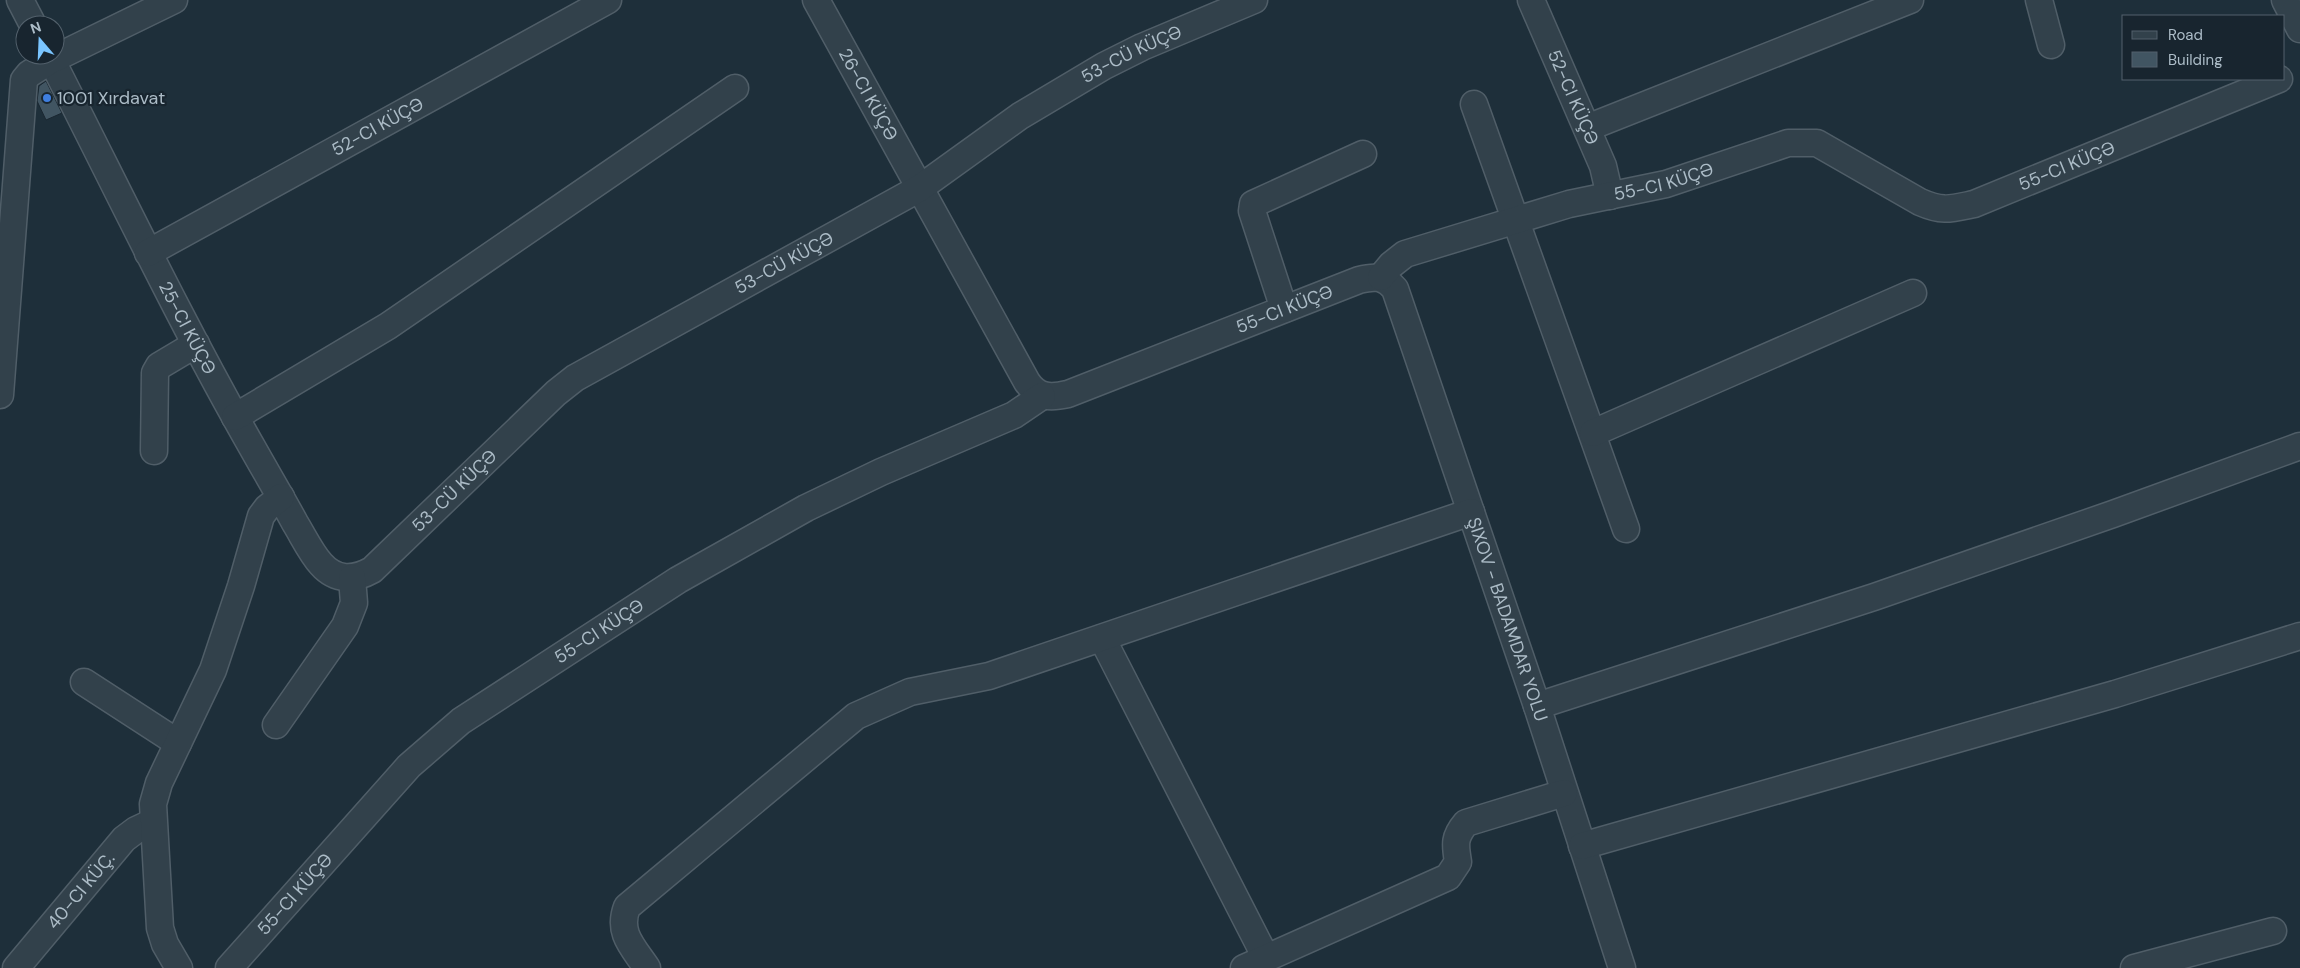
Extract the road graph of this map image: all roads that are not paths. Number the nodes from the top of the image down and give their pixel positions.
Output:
1 (20, 0) edge
2 (174, 0) edge
3 (608, 0) edge
4 (816, 0) edge
5 (1254, 0) edge
6 (1531, 0) edge
7 (1910, 0) edge
8 (2039, 0) edge
9 (2285, 0) edge
10 (28, 15) edge
11 (2300, 29) edge
12 (2051, 45) dead end
13 (65, 50) edge
14 (40, 65) edge
15 (54, 65) edge
16 (2300, 70) edge
17 (2285, 77) edge
18 (2277, 80) edge
19 (735, 88) dead end
20 (1474, 104) dead end
21 (1587, 128) junction
22 (1363, 154) dead end
23 (920, 188) junction
24 (1610, 196) junction
25 (1516, 219) junction
26 (148, 253) junction
27 (1381, 277) junction
28 (1913, 293) dead end
29 (1284, 309) junction
30 (196, 344) junction
31 (0, 395) edge
32 (1042, 396) junction
33 (235, 418) junction
34 (1593, 433) junction
35 (2300, 446) edge
36 (154, 451) dead end
37 (280, 497) junction
38 (1471, 512) junction
39 (1626, 529) dead end
40 (352, 578) junction
41 (1102, 638) junction
42 (2297, 645) edge
43 (84, 682) dead end
44 (1537, 706) junction
45 (276, 725) dead end
46 (178, 743) junction
47 (1564, 793) junction
48 (153, 822) junction
49 (1582, 846) junction
50 (2273, 931) dead end
51 (1255, 963) edge
52 (16, 968) edge
53 (180, 968) edge
54 (229, 968) edge
55 (647, 968) edge
56 (1622, 968) edge
57 (2134, 968) edge

1 - 10 street
2 - 13 street
3 - 26 street, 52-CI KÜÇƏ
4 - 23 street
5 - 23 street, 53-CÜ KÜÇƏ
6 - 21 street, 52-CI KÜÇƏ
7 - 21 street
8 - 12 street
9 - 11 street
14 - 31 street
15 - 26 street, 25-CI KÜÇƏ
16 - 17 street
18 - 24 street, 55-CI KÜÇƏ
19 - 33 street
20 - 25 street
21 - 24 street, 52-CI KÜÇƏ
22 - 29 street
23 - 32 street
23 - 40 street, 53-CÜ KÜÇƏ
24 - 25 street, 55-CI KÜÇƏ
25 - 27 street, 55-CI KÜÇƏ
25 - 34 street
26 - 30 street, 25-CI KÜÇƏ
27 - 29 street, 55-CI KÜÇƏ
27 - 38 street
28 - 34 street
29 - 32 street, 55-CI KÜÇƏ
30 - 33 street, 25-CI KÜÇƏ
30 - 36 street
32 - 54 street, 55-CI KÜÇƏ
33 - 37 street, 25-CI KÜÇƏ
34 - 39 street
35 - 44 street
37 - 40 street, 25-CI KÜÇƏ
37 - 46 street
38 - 41 street
38 - 44 street
40 - 45 street
41 - 51 street
41 - 55 street
42 - 49 street
43 - 46 street
44 - 47 street
46 - 48 street
47 - 49 street
47 - 51 street
48 - 52 street
48 - 53 street
49 - 56 street
50 - 57 street

